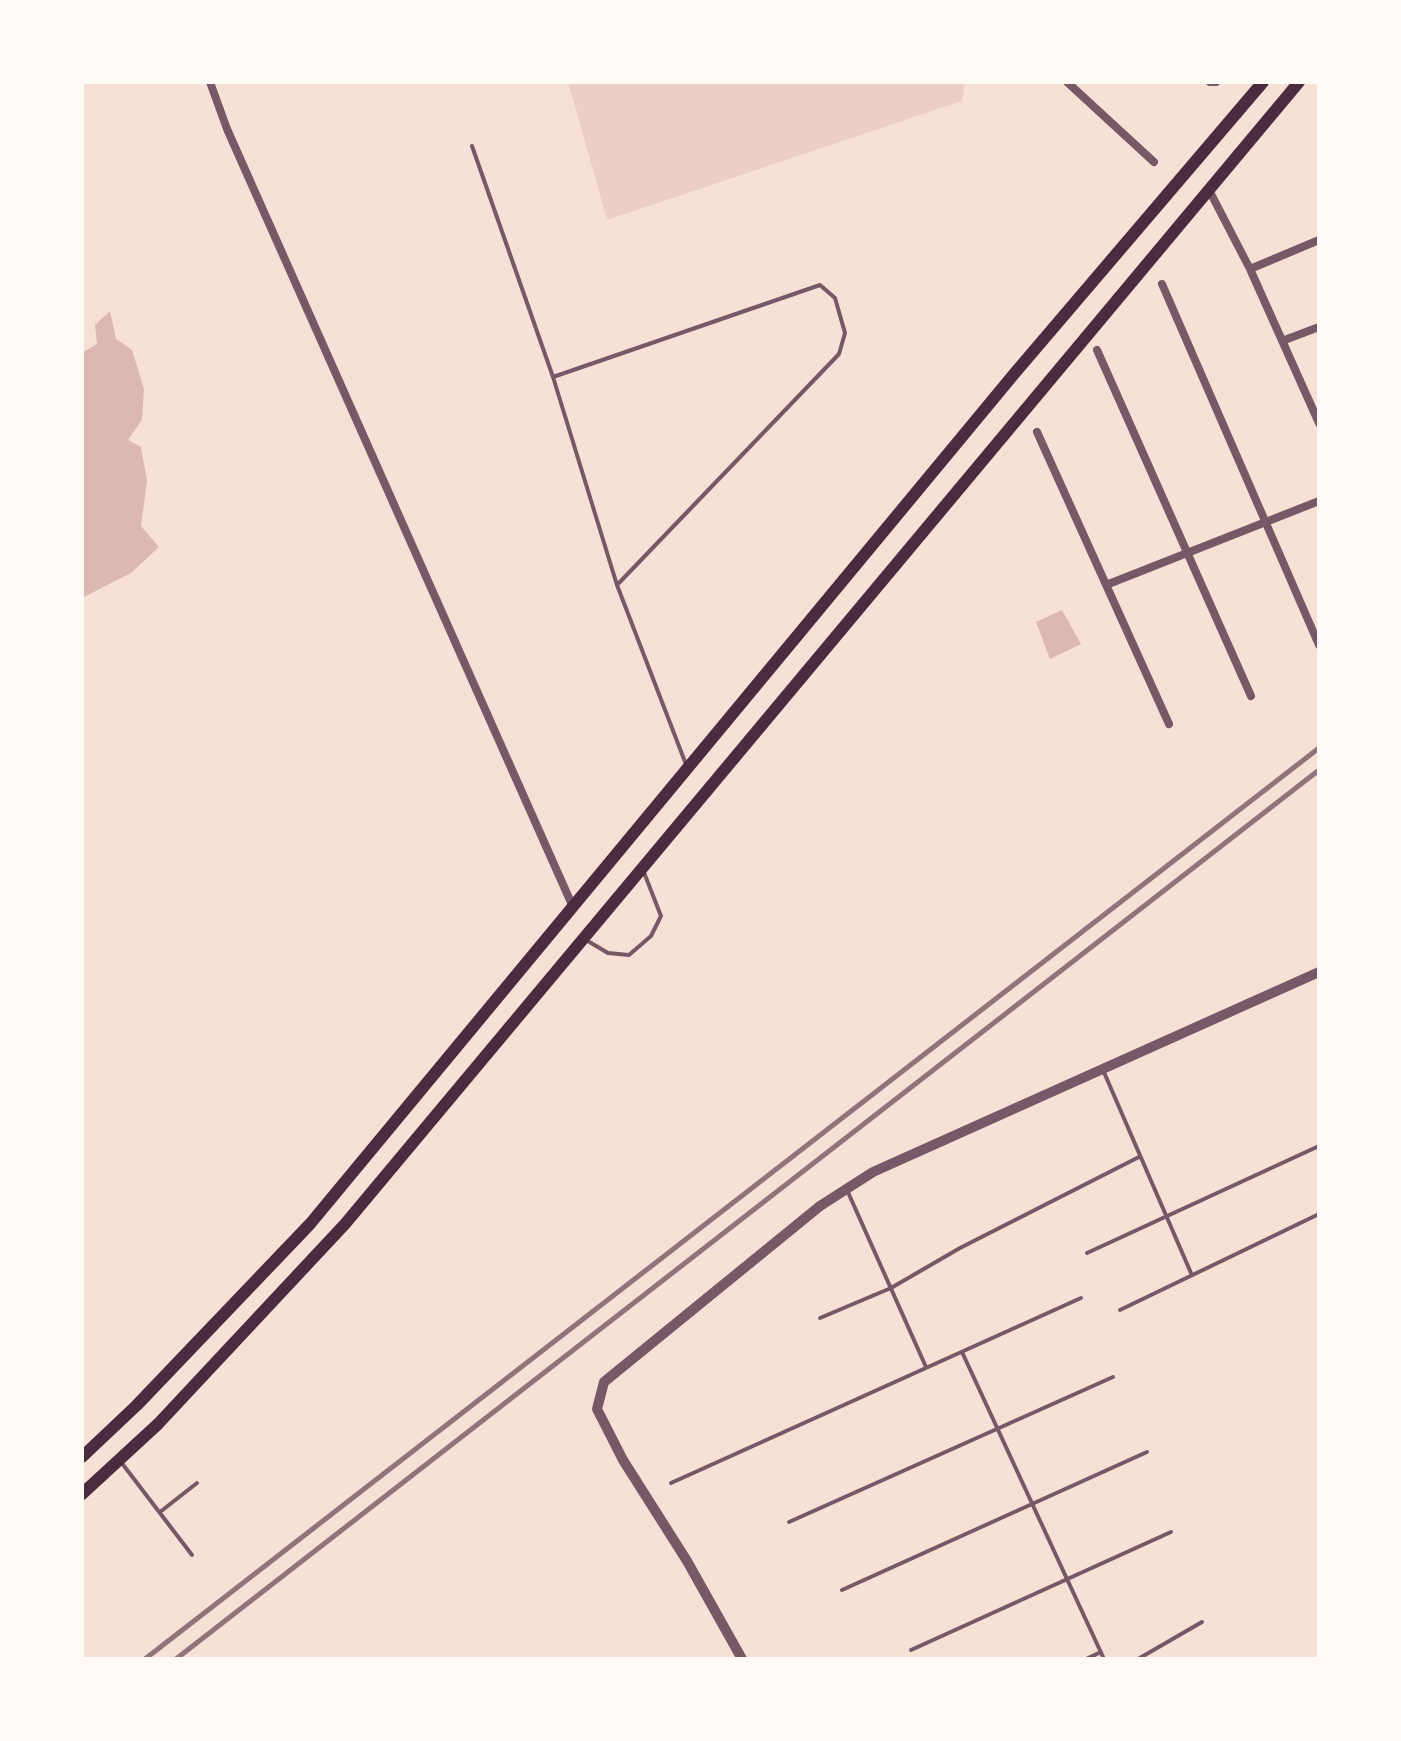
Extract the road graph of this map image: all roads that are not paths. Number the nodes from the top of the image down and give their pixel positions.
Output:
1 (210, 82) edge
2 (1067, 82) edge
3 (1263, 82) edge
4 (1299, 82) edge
5 (472, 146) dead end
6 (1154, 162) dead end
7 (1209, 190) junction
8 (1319, 240) edge
9 (1250, 269) junction
10 (1162, 284) dead end
11 (1319, 327) edge
12 (1282, 341) junction
13 (1097, 350) dead end
14 (553, 377) junction
15 (1318, 418) edge
16 (1037, 432) dead end
17 (1319, 501) edge
18 (1266, 522) junction
19 (1187, 553) junction
20 (617, 585) junction
21 (1106, 585) junction
22 (1319, 645) edge
23 (1251, 696) dead end
24 (1169, 724) dead end
25 (688, 769) junction
26 (642, 867) junction
27 (573, 907) junction
28 (583, 938) junction
29 (1319, 972) edge
30 (1103, 1070) junction
31 (1319, 1146) edge
32 (1139, 1157) junction
33 (847, 1189) junction
34 (1319, 1214) edge
35 (1166, 1218) junction
36 (1087, 1253) dead end
37 (1191, 1273) junction
38 (891, 1288) junction
39 (1081, 1298) dead end
40 (1120, 1310) dead end
41 (820, 1318) dead end
42 (962, 1352) junction
43 (926, 1367) junction
44 (1113, 1377) dead end
45 (995, 1428) junction
46 (1147, 1452) dead end
47 (82, 1457) edge
48 (120, 1460) junction
49 (197, 1483) dead end
50 (671, 1483) dead end
51 (82, 1494) edge
52 (1030, 1504) junction
53 (160, 1512) junction
54 (789, 1522) dead end
55 (1171, 1532) dead end
56 (192, 1555) dead end
57 (1066, 1580) junction
58 (842, 1590) dead end
59 (1202, 1622) dead end
60 (911, 1650) dead end
61 (1101, 1652) junction
62 (742, 1659) edge
63 (1086, 1659) edge
64 (1104, 1659) edge
65 (1138, 1659) edge

1 - 27 street
2 - 6 street
3 - 25 main road
4 - 7 main road
5 - 14 lane
7 - 9 street
7 - 26 main road
8 - 9 street
9 - 12 street
10 - 18 street
11 - 12 street
12 - 15 street
13 - 19 street
14 - 20 lane
14 - 20 lane
16 - 21 street
17 - 18 street
18 - 19 street
18 - 22 street
19 - 21 street
19 - 23 street
20 - 25 lane
21 - 24 street
25 - 27 main road
26 - 28 main road
26 - 28 lane
27 - 47 main road
28 - 48 main road
29 - 30 street
30 - 32 lane
30 - 33 street
31 - 35 lane
32 - 35 lane
32 - 38 lane
33 - 38 lane
33 - 62 street
34 - 37 lane
35 - 36 lane
35 - 37 lane
37 - 40 lane
38 - 41 lane
38 - 43 lane
39 - 42 lane
42 - 43 lane
42 - 45 lane
43 - 50 lane
44 - 45 lane
45 - 52 lane
45 - 54 lane
46 - 52 lane
48 - 51 main road
48 - 53 lane
49 - 53 lane
52 - 57 lane
52 - 58 lane
53 - 56 lane
55 - 57 lane
57 - 60 lane
57 - 61 lane
59 - 65 lane
61 - 63 lane
61 - 64 lane

